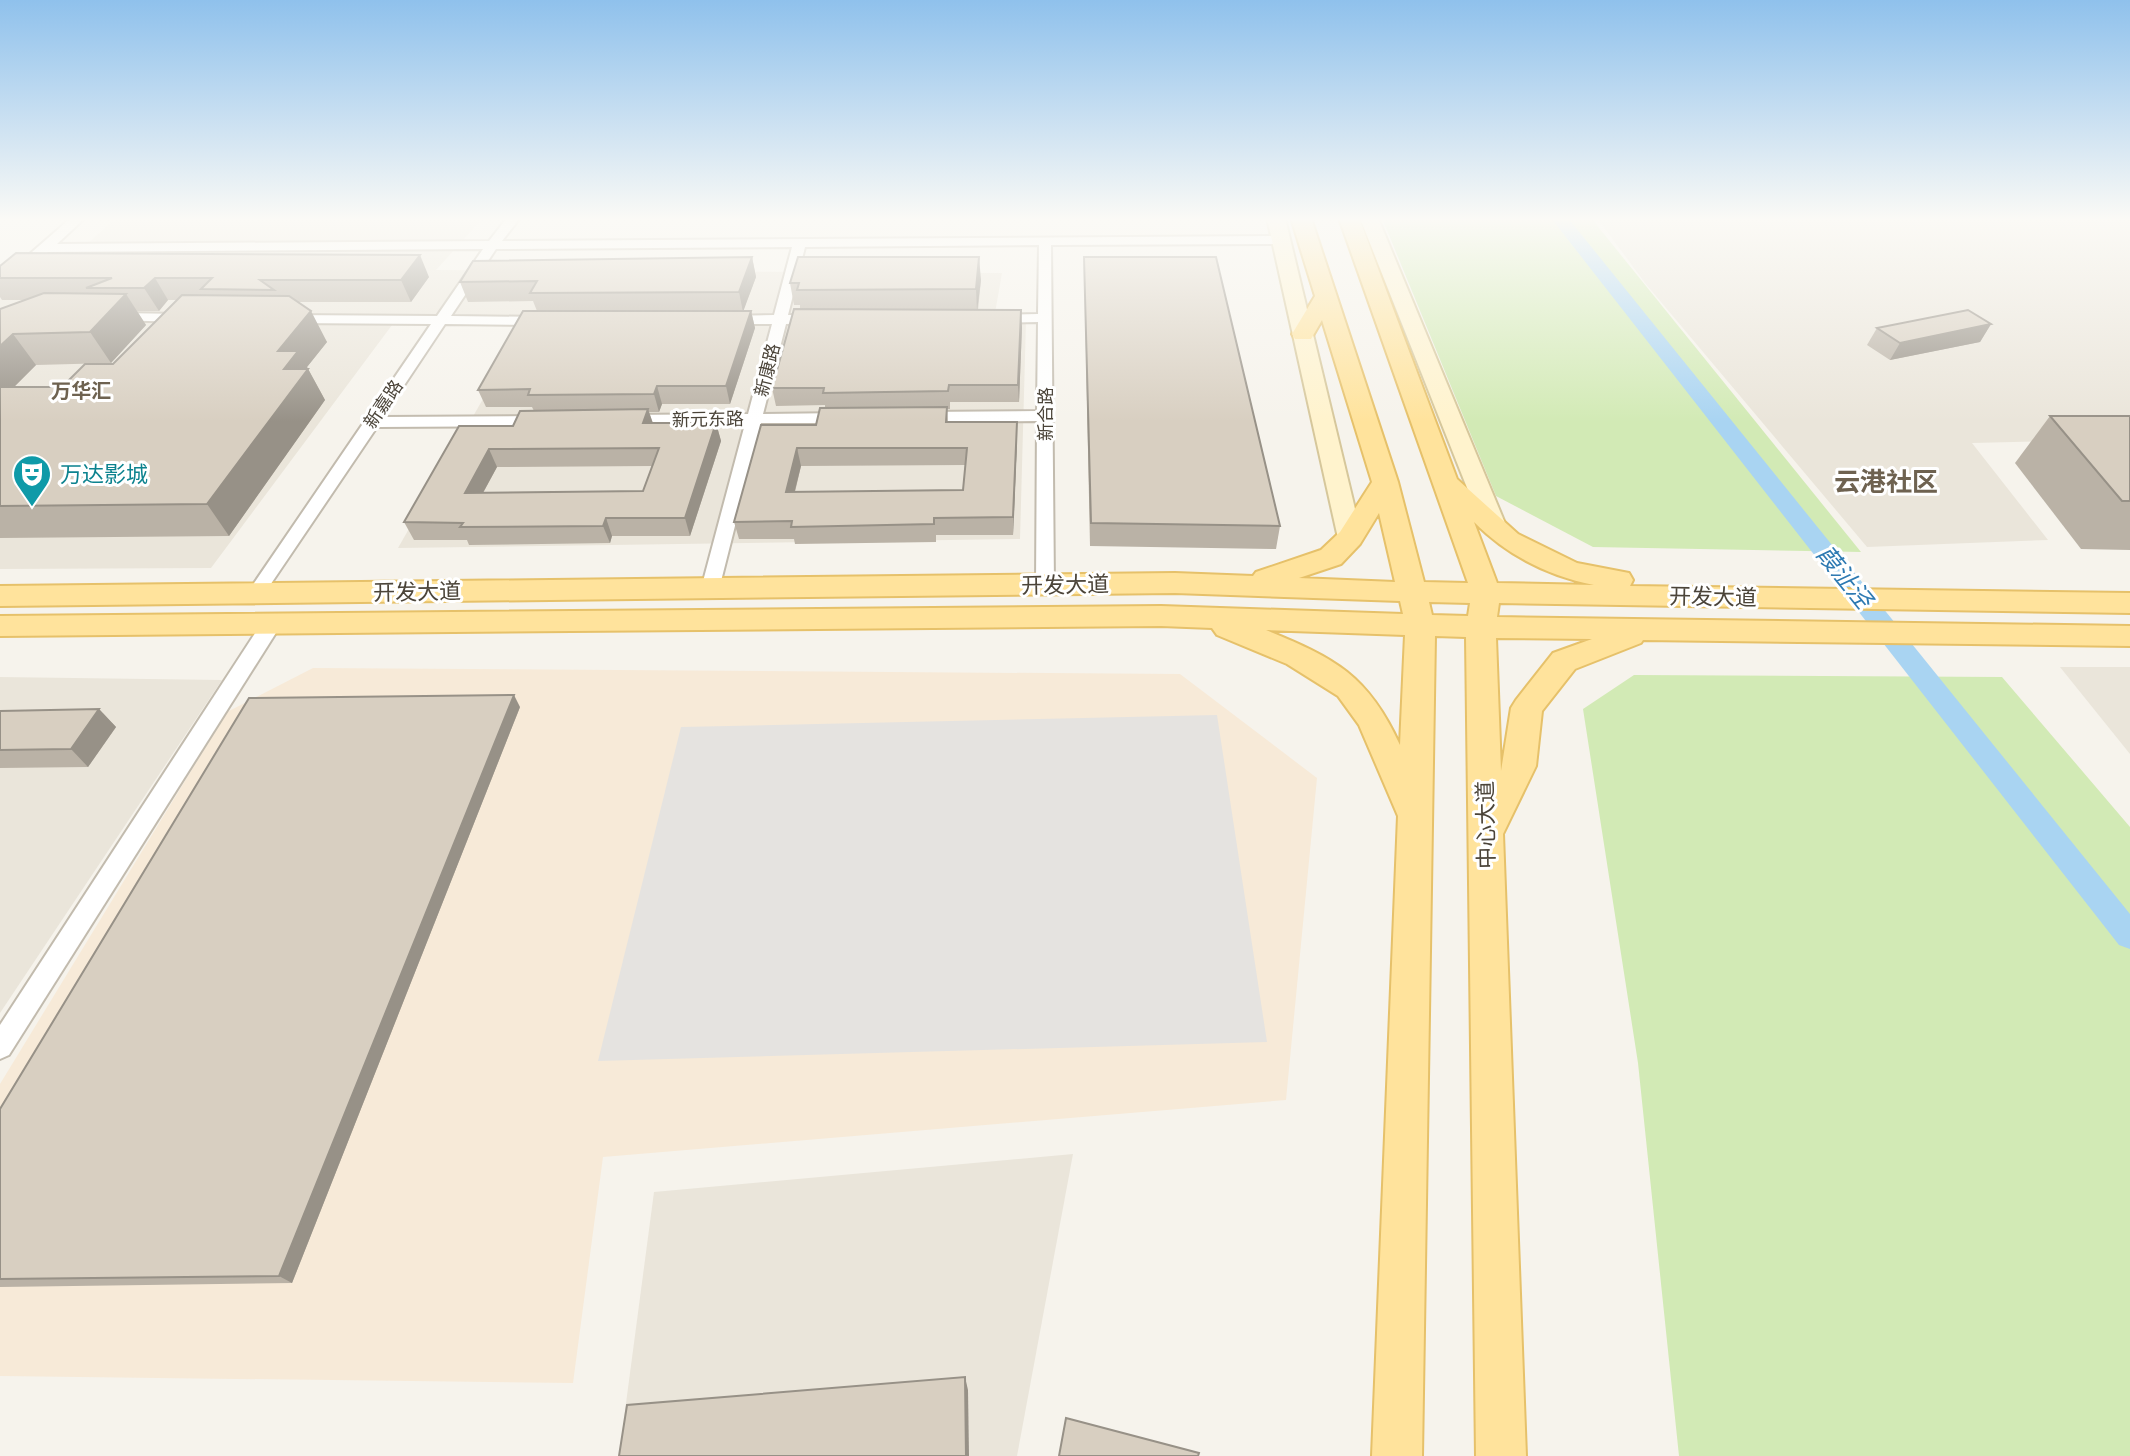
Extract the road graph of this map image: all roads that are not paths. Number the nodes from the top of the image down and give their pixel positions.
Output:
1 (463, 286) edge
2 (789, 286) edge
3 (1045, 286) edge
4 (1298, 286) edge
5 (1321, 286) edge
6 (1373, 286) edge
7 (1396, 286) edge
8 (1326, 295) junction
9 (1382, 310) junction
10 (94, 317) edge
11 (204, 318) edge
12 (1045, 318) junction
13 (267, 319) edge
14 (827, 319) edge
15 (983, 319) edge
16 (702, 320) edge
17 (780, 320) junction
18 (439, 321) junction
19 (563, 321) edge
20 (1303, 334) junction
21 (1417, 337) junction
22 (1045, 416) junction
23 (907, 417) edge
24 (861, 418) edge
25 (754, 419) junction
26 (611, 420) edge
27 (563, 421) edge
28 (371, 422) junction
29 (1443, 476) junction
30 (1385, 482) junction
31 (1495, 528) junction
32 (1350, 538) junction
33 (1175, 583) junction
34 (1045, 586) junction
35 (710, 589) junction
36 (256, 593) junction
37 (1486, 593) junction
38 (0, 596) edge
39 (1733, 597) junction
40 (2130, 603) edge
41 (1417, 609) junction
42 (1161, 616) junction
43 (272, 623) junction
44 (0, 626) edge
45 (1481, 627) junction
46 (1655, 629) junction
47 (2130, 636) edge
48 (1415, 823) junction
49 (1486, 834) junction
50 (0, 1047) edge
51 (1397, 1456) edge
52 (1501, 1456) edge

1 - 18 street, 新嘉路
2 - 17 street, 新康路
3 - 12 street, 新合路
4 - 20 main road
5 - 8 main road
6 - 9 main road, 中心大道
7 - 21 main road
8 - 20 main road
8 - 30 main road
9 - 21 main road
9 - 29 main road, 中心大道
10 - 11 street
12 - 15 street
12 - 22 street, 新合路
13 - 18 street
14 - 17 street
16 - 17 street
17 - 25 street, 新康路
18 - 19 street
18 - 28 street, 新嘉路
20 - 32 main road
21 - 31 main road
22 - 23 street
22 - 34 street, 新合路
24 - 25 street, 新元东路
25 - 26 street, 新元东路
25 - 35 street, 新康路
27 - 28 street
28 - 36 street, 新嘉路
29 - 31 main road
29 - 37 main road, 中心大道
30 - 32 main road
30 - 41 main road
31 - 39 main road
32 - 33 main road
33 - 34 main road, 开发大道
33 - 41 main road, 开发大道
34 - 35 main road, 开发大道
35 - 36 main road, 开发大道
36 - 38 main road, 开发大道
37 - 39 main road, 开发大道
37 - 41 main road, 开发大道
37 - 45 main road, 中心大道
39 - 40 main road, 开发大道
41 - 42 main road, 开发大道
41 - 45 main road, 开发大道
41 - 48 main road
42 - 43 main road, 开发大道
42 - 48 main road
43 - 44 main road, 开发大道
43 - 50 street
45 - 46 main road, 开发大道
45 - 49 main road, 中心大道
46 - 47 main road, 开发大道
46 - 49 main road
48 - 51 main road
49 - 52 main road, 中心大道

